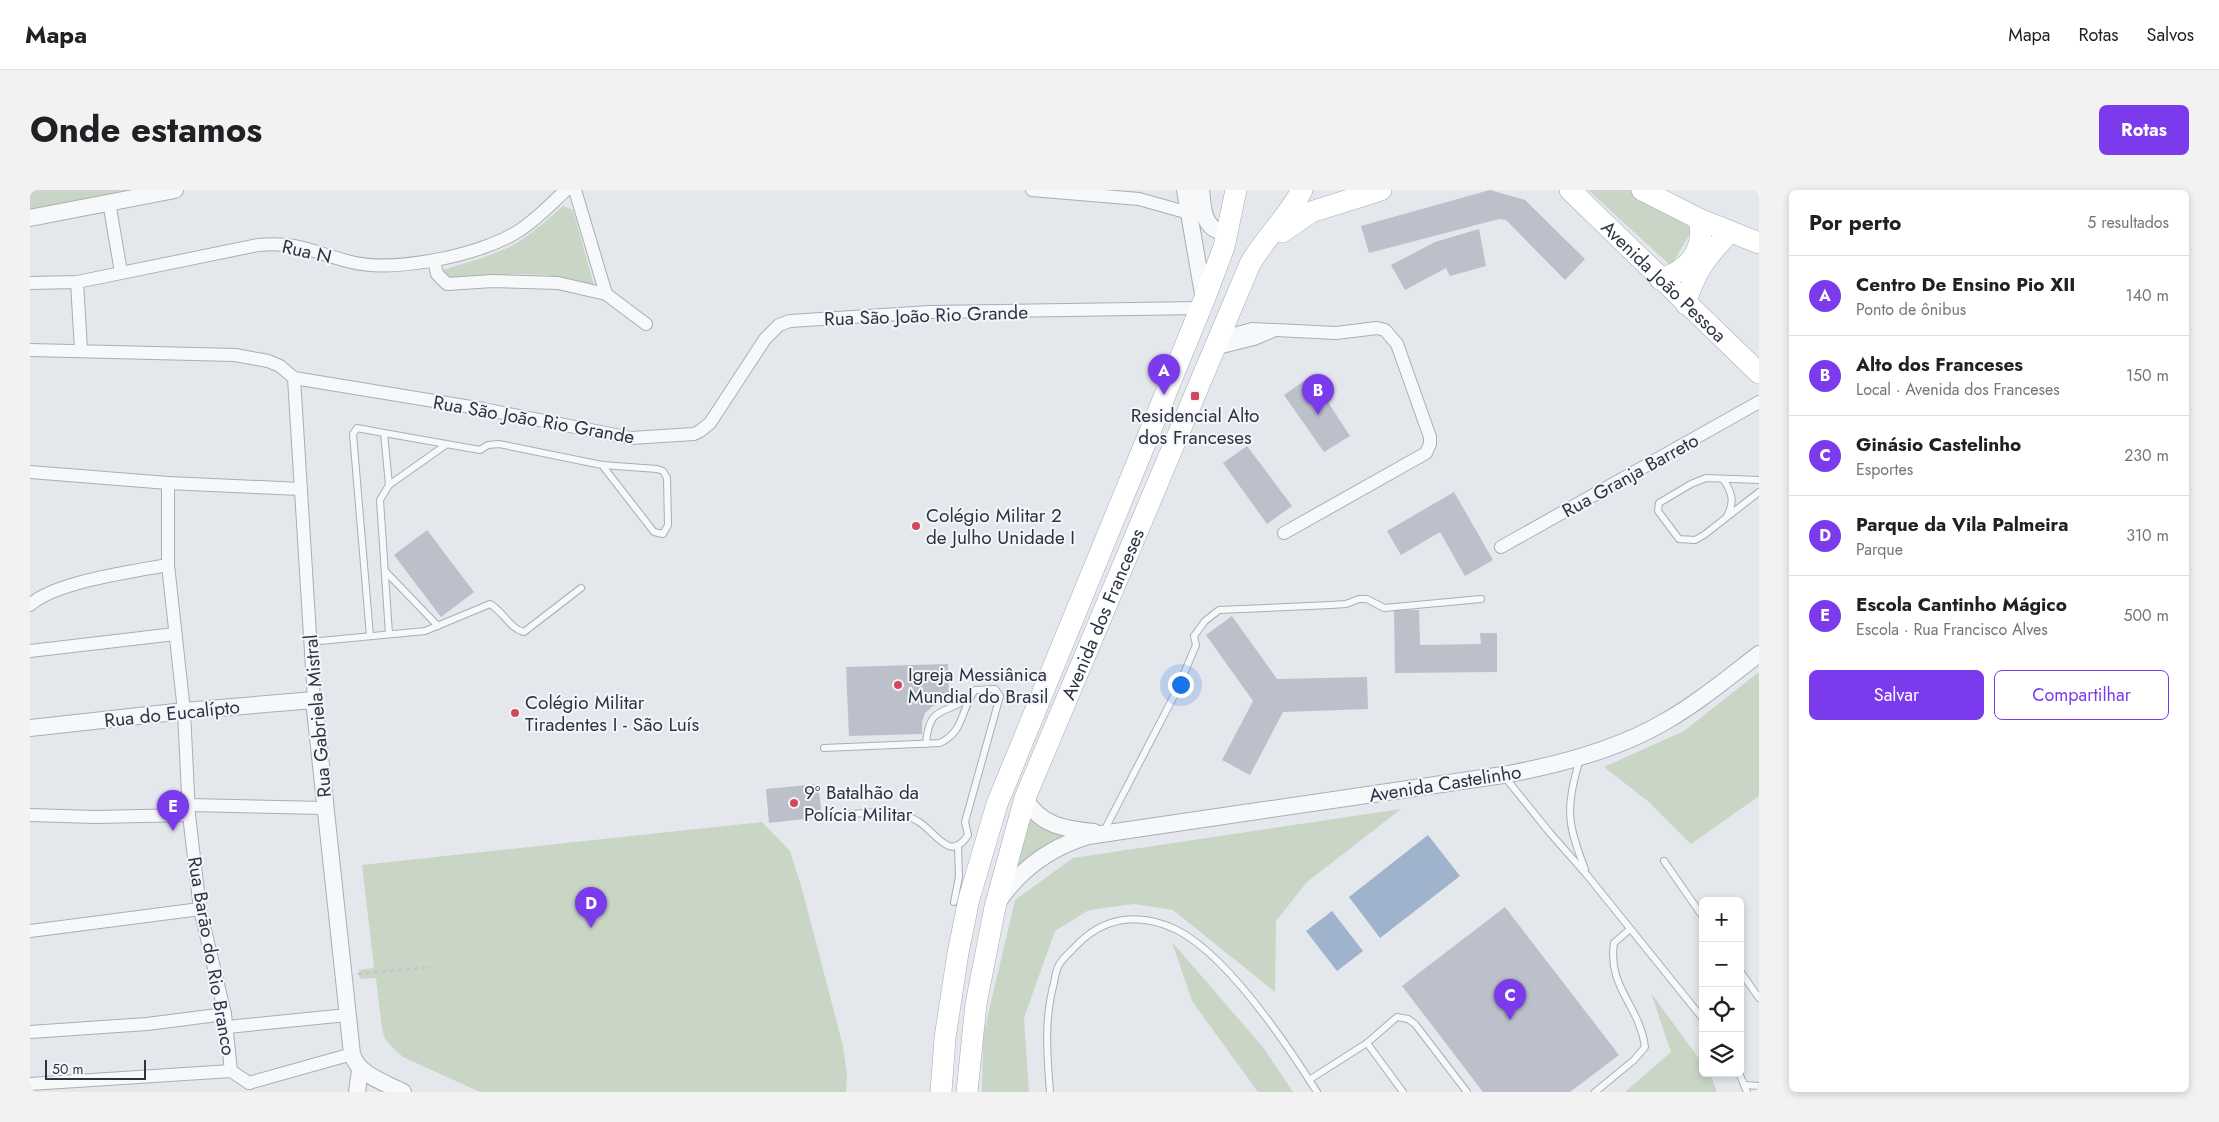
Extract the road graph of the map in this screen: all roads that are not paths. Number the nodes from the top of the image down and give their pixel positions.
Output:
1 (175, 190) edge
2 (566, 190) edge
3 (575, 190) edge
4 (1032, 190) edge
5 (1185, 190) edge
6 (1201, 190) edge
7 (1227, 190) edge
8 (1236, 190) edge
9 (1244, 190) edge
10 (1290, 190) edge
11 (1302, 190) edge
12 (1380, 190) edge
13 (1561, 190) edge
14 (1570, 190) edge
15 (1642, 190) edge
16 (1664, 190) edge
17 (1140, 195) edge
18 (109, 202) junction
19 (1189, 213) junction
20 (1593, 213) junction
21 (1694, 217) junction
22 (30, 218) edge
23 (1730, 232) junction
24 (1222, 239) junction
25 (1759, 243) edge
26 (1256, 253) junction
27 (434, 261) junction
28 (121, 272) junction
29 (1660, 279) junction
30 (77, 282) junction
31 (30, 283) edge
32 (606, 294) junction
33 (1202, 304) junction
34 (1686, 304) junction
35 (646, 324) dead end
36 (1216, 344) junction
37 (30, 350) edge
38 (81, 350) junction
39 (1759, 373) edge
40 (294, 378) junction
41 (1759, 402) edge
42 (384, 433) junction
43 (447, 444) junction
44 (602, 465) junction
45 (30, 472) edge
46 (1723, 479) junction
47 (1759, 480) edge
48 (168, 483) junction
49 (389, 485) junction
50 (301, 489) junction
51 (1759, 492) edge
52 (1725, 519) junction
53 (1284, 533) dead end
54 (1501, 547) dead end
55 (168, 565) junction
56 (385, 571) junction
57 (581, 588) dead end
58 (1481, 599) dead end
59 (30, 605) edge
60 (438, 626) junction
61 (175, 634) junction
62 (389, 634) junction
63 (370, 636) junction
64 (310, 642) junction
65 (30, 651) edge
66 (1759, 654) edge
67 (971, 696) junction
68 (314, 700) junction
69 (184, 711) junction
70 (30, 728) edge
71 (926, 744) junction
72 (824, 748) dead end
73 (1580, 757) junction
74 (1503, 775) junction
75 (1025, 798) junction
76 (325, 808) junction
77 (189, 810) junction
78 (30, 815) edge
79 (837, 816) dead end
80 (1103, 833) junction
81 (976, 838) junction
82 (958, 846) junction
83 (1664, 861) dead end
84 (1587, 875) junction
85 (954, 902) dead end
86 (995, 907) junction
87 (200, 909) junction
88 (1699, 911) edge
89 (1630, 928) junction
90 (30, 931) edge
91 (1744, 977) edge
92 (1759, 998) edge
93 (1699, 1014) edge
94 (347, 1015) junction
95 (226, 1020) junction
96 (30, 1032) edge
97 (1367, 1043) junction
98 (352, 1054) junction
99 (360, 1070) junction
100 (231, 1071) junction
101 (1741, 1077) edge
102 (1309, 1080) junction
103 (30, 1084) edge
104 (1745, 1085) junction
105 (1759, 1086) edge
106 (247, 1088) edge
107 (356, 1092) edge
108 (403, 1092) edge
109 (941, 1092) edge
110 (967, 1092) edge
111 (1050, 1092) edge
112 (1317, 1092) edge
113 (1403, 1092) edge
114 (1467, 1092) edge
115 (1595, 1092) edge
116 (1747, 1092) edge

1 - 18 street
2 - 27 street, Rua N
3 - 32 street
4 - 17 street
5 - 19 street
6 - 24 street
7 - 24 main road
8 - 24 main road, Avenida dos Franceses
9 - 24 main road
10 - 26 main road
11 - 26 main road, Avenida dos Franceses
12 - 26 main road
13 - 20 main road
14 - 20 main road, Avenida João Pessoa
15 - 21 main road
16 - 21 main road
17 - 19 street
18 - 22 street
18 - 28 street
19 - 33 street
20 - 29 main road, Avenida João Pessoa
21 - 23 main road
21 - 29 main road
23 - 25 main road
23 - 34 main road
24 - 33 main road, Avenida dos Franceses
26 - 36 main road, Avenida dos Franceses
27 - 28 street, Rua N
27 - 32 street
28 - 30 street, Rua N
29 - 34 main road, Avenida João Pessoa
30 - 31 street, Rua N
30 - 38 street
32 - 35 street
33 - 40 street, Rua São João Rio Grande
33 - 81 main road, Avenida dos Franceses
34 - 39 main road, Avenida João Pessoa
36 - 53 street
36 - 75 main road, Avenida dos Franceses
37 - 38 street, Rua São João Rio Grande
38 - 40 street, Rua São João Rio Grande
40 - 50 street, Rua Gabriela Mistral
41 - 54 street, Rua Granja Barreto
42 - 43 lane
42 - 49 lane
42 - 63 lane
43 - 44 lane
43 - 49 lane
44 - 44 lane
45 - 48 street
46 - 47 lane
46 - 52 lane
46 - 52 lane
48 - 50 street
48 - 55 street, Rua Barão do Rio Branco
49 - 56 lane
50 - 64 street, Rua Gabriela Mistral
51 - 52 lane
55 - 59 street
55 - 61 street, Rua Barão do Rio Branco
56 - 60 lane
56 - 62 lane
57 - 60 lane
58 - 80 lane
60 - 62 lane
61 - 65 street
61 - 69 street, Rua Barão do Rio Branco
62 - 63 lane
63 - 64 lane
64 - 68 street, Rua Gabriela Mistral
66 - 73 street, Avenida Castelinho
67 - 71 lane
67 - 71 lane
67 - 81 lane
68 - 69 street, Rua do Eucalípto
68 - 76 street, Rua Gabriela Mistral
69 - 70 street, Rua do Eucalípto
69 - 77 street, Rua Barão do Rio Branco
71 - 72 lane
73 - 74 street, Avenida Castelinho
73 - 84 lane
74 - 80 street, Avenida Castelinho
74 - 84 lane
75 - 80 street, Avenida Castelinho
75 - 86 main road, Avenida dos Franceses
76 - 77 street
76 - 94 street, Rua Gabriela Mistral
77 - 78 street
77 - 87 street, Rua Barão do Rio Branco
79 - 82 lane
80 - 86 street, Avenida Castelinho
81 - 82 lane
81 - 109 main road, Avenida dos Franceses
82 - 85 lane
83 - 88 lane
84 - 89 lane
86 - 110 main road, Avenida dos Franceses
87 - 90 street
87 - 95 street, Rua Barão do Rio Branco
89 - 93 lane
89 - 115 lane
91 - 92 lane
94 - 95 street
94 - 98 street, Rua Gabriela Mistral
95 - 96 street
95 - 100 street, Rua Barão do Rio Branco
97 - 102 lane
97 - 113 lane
97 - 114 lane
98 - 99 street, Rua Gabriela Mistral
98 - 106 street
99 - 107 street
99 - 108 street
100 - 103 street
100 - 106 street
101 - 104 lane
102 - 111 lane
102 - 112 lane
104 - 105 lane
104 - 116 lane

